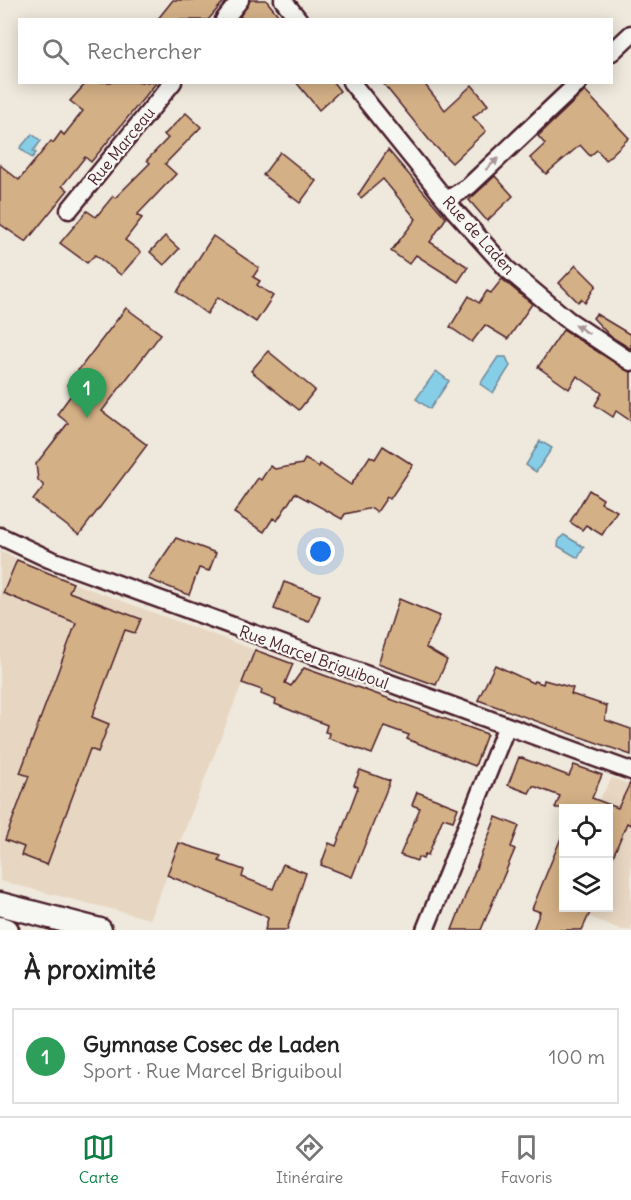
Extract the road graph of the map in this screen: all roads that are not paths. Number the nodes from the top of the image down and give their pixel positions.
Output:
1 (240, 0) edge
2 (285, 1) edge
3 (226, 18) edge
4 (298, 18) edge
5 (631, 34) edge
6 (613, 51) edge
7 (171, 84) edge
8 (353, 84) edge
9 (577, 84) edge
10 (447, 200) junction
11 (69, 210) dead end
12 (631, 362) edge
13 (0, 536) edge
14 (506, 728) junction
15 (631, 771) edge
16 (0, 904) edge
17 (0, 928) edge
18 (91, 929) edge
19 (7, 930) edge
20 (424, 930) edge

1 - 3 street
2 - 4 street
5 - 6 street
7 - 11 street, Rue Marceau
8 - 10 street, Rue de Laden
10 -> 9 street
12 -> 10 street, Rue de Laden
13 - 14 street, Rue Marcel Briguiboul
14 - 15 street, Rue Marcel Briguiboul
14 - 20 street
16 - 18 main road
17 - 19 main road

